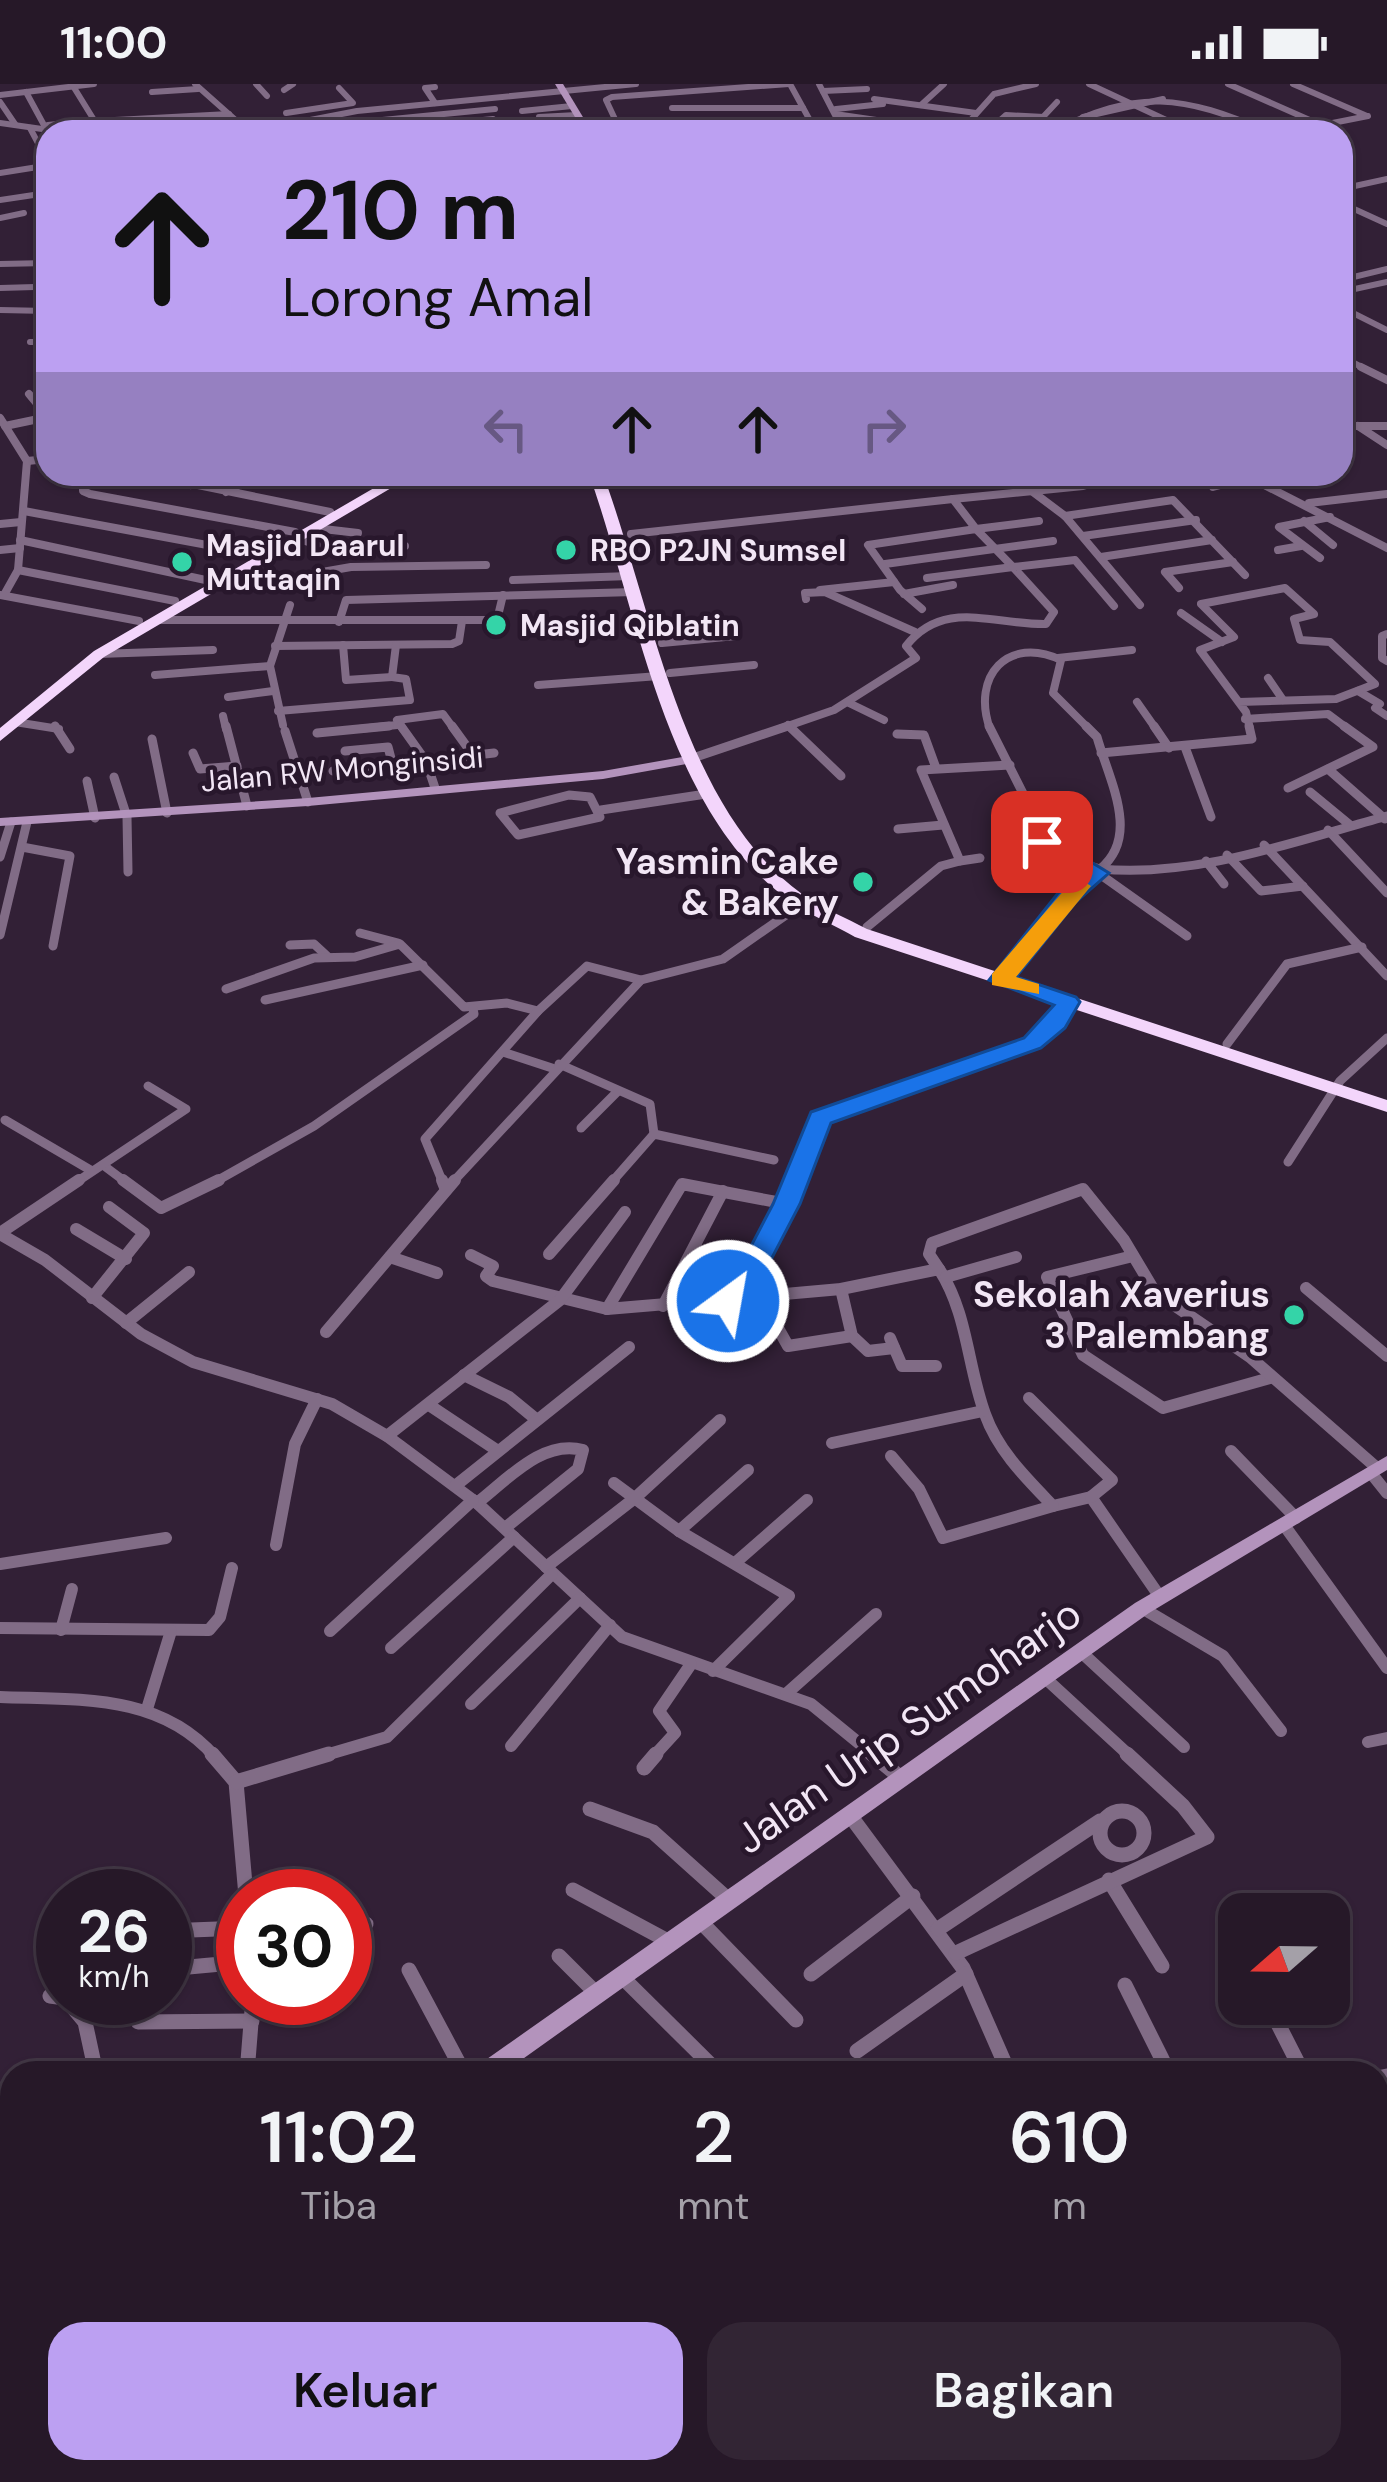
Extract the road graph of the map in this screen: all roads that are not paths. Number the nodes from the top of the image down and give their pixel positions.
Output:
1 (94, 84) edge
2 (256, 84) edge
3 (293, 84) edge
4 (637, 84) edge
5 (790, 84) edge
6 (883, 84) edge
7 (944, 84) edge
8 (1032, 84) edge
9 (1089, 84) edge
10 (1228, 84) edge
11 (1293, 84) edge
12 (73, 86) edge
13 (196, 86) edge
14 (435, 87) edge
15 (736, 87) edge
16 (821, 87) edge
17 (339, 88) dead end
18 (561, 88) edge
19 (721, 88) junction
20 (284, 89) dead end
21 (26, 92) junction
22 (152, 92) dead end
23 (1128, 92) dead end
24 (666, 94) junction
25 (870, 94) edge
26 (1110, 94) junction
27 (267, 96) dead end
28 (1190, 96) dead end
29 (1095, 97) dead end
30 (0, 99) edge
31 (486, 99) junction
32 (1163, 99) dead end
33 (215, 103) junction
34 (353, 103) junction
35 (435, 103) junction
36 (1131, 104) junction
37 (200, 105) dead end
38 (425, 105) junction
39 (921, 105) junction
40 (672, 108) junction
41 (803, 108) junction
42 (180, 109) dead end
43 (495, 109) dead end
44 (723, 109) junction
45 (575, 110) junction
46 (360, 111) junction
47 (522, 111) dead end
48 (747, 111) junction
49 (834, 111) junction
50 (1075, 111) junction
51 (286, 113) junction
52 (976, 113) junction
53 (229, 114) junction
54 (347, 115) dead end
55 (431, 115) junction
56 (185, 117) junction
57 (538, 117) dead end
58 (1044, 117) junction
59 (1083, 117) junction
60 (866, 118) junction
61 (493, 119) dead end
62 (42, 120) edge
63 (87, 120) edge
64 (115, 120) dead end
65 (236, 120) edge
66 (272, 120) edge
67 (382, 120) edge
68 (434, 120) edge
69 (487, 120) edge
70 (581, 120) edge
71 (615, 120) edge
72 (676, 120) edge
73 (727, 120) edge
74 (810, 120) edge
75 (832, 120) edge
76 (880, 120) edge
77 (970, 120) edge
78 (1000, 120) edge
79 (1041, 120) edge
80 (1065, 120) edge
81 (1089, 120) edge
82 (1166, 120) edge
83 (1242, 120) edge
84 (1310, 120) edge
85 (1347, 120) edge
86 (0, 123) edge
87 (15, 124) junction
88 (29, 127) junction
89 (36, 127) edge
90 (36, 142) edge
91 (36, 166) edge
92 (0, 173) edge
93 (1387, 182) edge
94 (1353, 186) edge
95 (36, 195) edge
96 (0, 200) edge
97 (1353, 208) edge
98 (25, 213) dead end
99 (0, 218) edge
100 (1387, 224) edge
101 (36, 263) edge
102 (0, 264) edge
103 (1387, 269) edge
104 (1353, 277) edge
105 (1387, 282) edge
106 (35, 287) edge
107 (0, 288) edge
108 (1353, 289) edge
109 (0, 310) edge
110 (36, 310) edge
111 (1353, 314) edge
112 (1387, 316) edge
113 (1365, 320) junction
114 (1387, 330) edge
115 (30, 342) dead end
116 (36, 342) edge
117 (1353, 362) edge
118 (1387, 380) edge
119 (29, 394) dead end
120 (36, 402) edge
121 (36, 418) edge
122 (3, 422) edge
123 (1355, 424) joint
124 (1387, 426) edge
125 (1387, 445) edge
126 (27, 460) junction
127 (36, 460) edge
128 (86, 486) edge
129 (196, 486) edge
130 (237, 486) edge
131 (376, 486) edge
132 (388, 486) edge
133 (607, 486) edge
134 (608, 486) edge
135 (1064, 486) edge
136 (1217, 486) edge
137 (1269, 486) edge
138 (1213, 487) dead end
139 (226, 492) junction
140 (1033, 492) junction
141 (1387, 494) edge
142 (953, 500) junction
143 (1306, 503) junction
144 (24, 511) junction
145 (330, 512) junction
146 (1065, 516) junction
147 (1332, 516) junction
148 (1196, 520) junction
149 (1039, 521) dead end
150 (1304, 521) junction
151 (21, 522) junction
152 (0, 524) edge
153 (315, 528) junction
154 (976, 529) junction
155 (358, 533) dead end
156 (631, 534) junction
157 (296, 535) junction
158 (1083, 536) junction
159 (914, 537) junction
160 (1212, 540) junction
161 (1053, 541) dead end
162 (20, 544) junction
163 (1333, 544) dead end
164 (405, 546) dead end
165 (1301, 546) junction
166 (1387, 548) edge
167 (994, 549) junction
168 (0, 550) edge
169 (1278, 550) dead end
170 (1145, 551) junction
171 (256, 554) junction
172 (931, 556) junction
173 (1101, 557) junction
174 (1320, 558) dead end
175 (1233, 562) junction
176 (885, 563) junction
177 (486, 565) dead end
178 (1012, 566) junction
179 (18, 570) junction
180 (635, 572) junction
181 (1165, 572) junction
182 (1245, 575) dead end
183 (927, 578) dead end
184 (513, 580) dead end
185 (216, 581) junction
186 (894, 582) junction
187 (953, 585) dead end
188 (1179, 588) dead end
189 (818, 590) junction
190 (904, 594) junction
191 (2, 595) edge
192 (502, 596) junction
193 (806, 599) dead end
194 (175, 601) junction
195 (1140, 604) dead end
196 (290, 605) dead end
197 (1114, 606) dead end
198 (922, 609) dead end
199 (1181, 613) dead end
200 (158, 620) junction
201 (139, 621) junction
202 (462, 621) junction
203 (281, 622) junction
204 (339, 622) junction
205 (1040, 629) junction
206 (915, 632) junction
207 (1385, 635) edge
208 (736, 637) dead end
209 (1222, 642) junction
210 (662, 643) junction
211 (343, 645) junction
212 (396, 645) junction
213 (274, 646) junction
214 (213, 650) dead end
215 (1033, 650) junction
216 (1132, 650) dead end
217 (99, 654) junction
218 (1058, 658) junction
219 (1387, 661) edge
220 (754, 664) dead end
221 (270, 666) junction
222 (155, 675) dead end
223 (664, 675) junction
224 (392, 677) junction
225 (1268, 678) dead end
226 (538, 685) dead end
227 (273, 691) junction
228 (1358, 691) junction
229 (228, 697) dead end
230 (1283, 700) junction
231 (1239, 701) junction
232 (1137, 702) dead end
233 (849, 703) junction
234 (278, 711) junction
235 (223, 716) dead end
236 (1387, 716) edge
237 (1245, 719) junction
238 (884, 720) dead end
239 (8, 722) edge
240 (397, 725) junction
241 (788, 725) junction
242 (340, 731) junction
243 (317, 734) dead end
244 (897, 734) dead end
245 (0, 736) edge
246 (152, 739) dead end
247 (1185, 747) junction
248 (1169, 748) junction
249 (70, 749) dead end
250 (345, 751) junction
251 (494, 753) dead end
252 (1101, 753) junction
253 (193, 754) dead end
254 (473, 755) junction
255 (694, 758) junction
256 (426, 761) junction
257 (1010, 765) junction
258 (237, 766) junction
259 (393, 766) junction
260 (936, 768) junction
261 (1328, 769) junction
262 (351, 770) junction
263 (333, 771) dead end
264 (841, 776) dead end
265 (114, 777) dead end
266 (87, 781) dead end
267 (435, 788) junction
268 (1288, 788) dead end
269 (1310, 792) dead end
270 (308, 802) junction
271 (248, 806) junction
272 (720, 806) junction
273 (602, 810) junction
274 (166, 813) junction
275 (1210, 817) dead end
276 (95, 818) junction
277 (127, 818) junction
278 (1386, 818) edge
279 (6, 822) edge
280 (28, 822) junction
281 (943, 825) junction
282 (1350, 825) junction
283 (898, 830) dead end
284 (1328, 830) junction
285 (1264, 845) junction
286 (22, 847) junction
287 (1227, 855) junction
288 (0, 857) edge
289 (980, 858) dead end
290 (960, 861) junction
291 (1206, 861) junction
292 (128, 872) dead end
293 (1098, 873) junction
294 (1224, 884) dead end
295 (1303, 886) junction
296 (1387, 893) edge
297 (804, 902) junction
298 (867, 927) junction
299 (360, 933) dead end
300 (0, 935) edge
301 (1187, 936) dead end
302 (401, 944) junction
303 (290, 945) dead end
304 (53, 946) dead end
305 (1362, 947) junction
306 (327, 956) junction
307 (423, 965) junction
308 (1003, 976) junction
309 (1387, 976) edge
310 (641, 980) junction
311 (226, 989) dead end
312 (265, 1000) dead end
313 (1068, 1002) junction
314 (472, 1010) junction
315 (538, 1011) junction
316 (1387, 1038) edge
317 (1227, 1044) junction
318 (502, 1052) junction
319 (557, 1067) junction
320 (1337, 1085) junction
321 (148, 1086) dead end
322 (618, 1090) junction
323 (1387, 1096) edge
324 (1387, 1106) edge
325 (5, 1120) dead end
326 (581, 1128) dead end
327 (654, 1134) junction
328 (774, 1160) dead end
329 (1288, 1162) dead end
330 (97, 1168) junction
331 (446, 1190) junction
332 (723, 1191) junction
333 (787, 1204) junction
334 (109, 1207) dead end
335 (625, 1212) dead end
336 (76, 1229) dead end
337 (0, 1233) edge
338 (549, 1254) dead end
339 (471, 1255) dead end
340 (1133, 1256) junction
341 (390, 1257) junction
342 (1016, 1257) dead end
343 (126, 1258) junction
344 (189, 1271) dead end
345 (437, 1273) dead end
346 (943, 1273) junction
347 (1306, 1288) dead end
348 (841, 1289) junction
349 (772, 1296) junction
350 (92, 1298) junction
351 (738, 1298) junction
352 (560, 1300) junction
353 (723, 1302) junction
354 (664, 1306) junction
355 (607, 1309) junction
356 (126, 1323) junction
357 (326, 1332) dead end
358 (724, 1334) dead end
359 (852, 1336) junction
360 (629, 1348) dead end
361 (1387, 1356) edge
362 (935, 1366) dead end
363 (464, 1375) junction
364 (1270, 1378) junction
365 (1029, 1398) dead end
366 (317, 1399) junction
367 (428, 1405) junction
368 (983, 1412) junction
369 (537, 1420) junction
370 (720, 1420) dead end
371 (387, 1436) junction
372 (832, 1443) dead end
373 (498, 1451) junction
374 (1231, 1451) dead end
375 (891, 1456) dead end
376 (1378, 1468) edge
377 (748, 1470) dead end
378 (614, 1483) dead end
379 (455, 1486) junction
380 (1387, 1493) edge
381 (1091, 1497) junction
382 (635, 1498) junction
383 (807, 1500) dead end
384 (475, 1501) junction
385 (1053, 1506) junction
386 (1290, 1521) junction
387 (679, 1531) junction
388 (510, 1533) junction
389 (166, 1538) dead end
390 (276, 1545) dead end
391 (735, 1563) junction
392 (0, 1564) edge
393 (232, 1568) dead end
394 (549, 1570) junction
395 (72, 1589) dead end
396 (580, 1598) junction
397 (1151, 1602) junction
398 (876, 1614) dead end
399 (610, 1625) junction
400 (0, 1628) edge
401 (61, 1630) junction
402 (171, 1631) junction
403 (330, 1631) dead end
404 (391, 1648) dead end
405 (1081, 1651) junction
406 (691, 1664) junction
407 (1387, 1668) edge
408 (713, 1671) junction
409 (1045, 1677) junction
410 (786, 1694) junction
411 (0, 1697) edge
412 (471, 1704) dead end
413 (156, 1712) junction
414 (1281, 1731) dead end
415 (1387, 1738) edge
416 (1368, 1742) dead end
417 (512, 1746) dead end
418 (1184, 1747) dead end
419 (644, 1768) dead end
420 (901, 1778) junction
421 (236, 1782) junction
422 (590, 1809) dead end
423 (849, 1814) junction
424 (1100, 1821) dead end
425 (244, 1869) edge
426 (1108, 1880) junction
427 (573, 1889) dead end
428 (913, 1896) junction
429 (730, 1901) junction
430 (701, 1922) junction
431 (938, 1929) junction
432 (671, 1943) junction
433 (956, 1953) junction
434 (559, 1956) dead end
435 (1162, 1966) dead end
436 (409, 1970) dead end
437 (811, 1974) dead end
438 (966, 1974) junction
439 (623, 1978) junction
440 (1125, 1984) dead end
441 (599, 1996) junction
442 (796, 2020) dead end
443 (86, 2025) edge
444 (252, 2025) edge
445 (1279, 2025) edge
446 (857, 2050) dead end
447 (93, 2061) edge
448 (248, 2061) edge
449 (458, 2061) edge
450 (503, 2061) edge
451 (707, 2061) edge
452 (1005, 2061) edge
453 (1163, 2061) edge
454 (1297, 2061) edge

1 - 12 street
2 - 27 street
3 - 20 street
4 - 18 street
5 - 15 street
5 - 41 street
6 - 25 street
7 - 39 street
8 - 52 street
9 - 26 street
10 - 84 street
11 - 85 street
12 - 21 street
12 - 63 street
13 - 22 street
13 - 33 street
14 - 35 street
15 - 19 street
15 - 48 street
16 - 25 street
16 - 49 street
17 - 34 street
18 - 31 street
18 - 45 street
19 - 24 street
19 - 44 street
21 - 30 street
21 - 62 street
23 - 26 street
24 - 40 street
24 - 71 street
25 - 39 street
25 - 49 street
25 - 60 street
26 - 29 street
26 - 36 street
28 - 83 street
30 - 87 street
31 - 35 street
31 - 38 street
32 - 36 street
33 - 37 street
33 - 53 street
34 - 46 street
34 - 51 street
35 - 38 street
36 - 59 street
36 - 82 street
38 - 46 street
38 - 54 street
38 - 55 street
39 - 52 street
40 - 44 street
40 - 72 street
41 - 48 street
41 - 74 street
42 - 56 street
43 - 55 street
44 - 48 street
44 - 73 street
45 - 47 street
45 - 57 street
45 - 70 street
46 - 51 street
49 - 60 street
49 - 75 street
50 - 58 street
50 - 59 street
50 - 80 street
51 - 66 street
52 - 77 street
53 - 56 street
53 - 65 street
55 - 67 street
55 - 68 street
56 - 64 street
58 - 78 street
58 - 79 street
59 - 81 street
60 - 76 street
61 - 69 street
86 - 87 street
87 - 88 street
88 - 89 street
88 - 90 street
91 - 92 street
93 - 94 street
95 - 96 street
97 - 100 street
98 - 99 street
101 - 102 street
103 - 104 street
105 - 108 street
106 - 107 street
109 - 110 street
111 - 113 street
112 - 113 street
113 - 114 street
115 - 116 street
117 - 118 street
119 - 120 street
121 - 122 street
122 - 126 street
123 - 124 street
123 - 125 street
126 - 127 street
126 - 144 street
128 - 157 street
129 - 139 street
130 - 139 street
131 - 145 highway
132 - 153 highway
133 - 180 highway
134 - 156 highway
135 - 140 street
136 - 138 street
137 - 143 street
139 - 145 street
140 - 142 street
140 - 146 street
141 - 143 street
142 - 154 street
142 - 156 street
143 - 147 street
144 - 151 street
144 - 171 street
145 - 157 highway
146 - 148 street
146 - 158 street
147 - 150 street
147 - 166 street
148 - 158 street
148 - 160 street
149 - 154 street
150 - 163 street
150 - 165 street
151 - 152 street
151 - 162 street
153 - 155 street
153 - 157 highway
154 - 159 street
154 - 167 street
156 - 180 highway
157 - 164 street
157 - 171 highway
157 - 185 highway
158 - 173 street
159 - 172 street
159 - 176 street
160 - 170 street
160 - 175 street
161 - 167 street
162 - 168 street
162 - 179 street
162 - 185 street
165 - 169 street
165 - 174 street
167 - 172 street
167 - 178 street
170 - 173 street
170 - 181 street
171 - 185 highway
172 - 176 street
173 - 195 street
175 - 181 street
175 - 182 street
176 - 186 street
177 - 185 street
178 - 183 street
178 - 197 street
178 - 205 street
179 - 191 street
179 - 194 street
180 - 184 street
180 - 192 street
180 - 210 highway
180 - 223 highway
181 - 188 street
185 - 194 highway
185 - 200 highway
186 - 189 street
186 - 190 street
187 - 190 street
189 - 193 street
189 - 206 street
190 - 198 street
191 - 201 street
192 - 202 street
192 - 204 street
194 - 201 highway
196 - 203 street
199 - 209 street
200 - 203 street
200 - 217 highway
201 - 239 highway
202 - 204 street
202 - 212 street
203 - 204 street
203 - 213 street
205 - 206 street
205 - 215 street
206 - 233 street
207 - 219 street
208 - 210 street
209 - 228 street
209 - 231 street
210 - 223 highway
211 - 212 street
211 - 213 street
211 - 224 street
212 - 224 street
213 - 221 street
214 - 217 street
215 - 218 street
215 - 257 street
216 - 218 street
217 - 239 highway
218 - 252 street
220 - 223 street
221 - 222 street
221 - 227 street
223 - 226 street
223 - 255 highway
224 - 234 street
225 - 230 street
227 - 229 street
227 - 234 street
228 - 230 street
228 - 236 street
230 - 231 street
231 - 237 street
232 - 248 street
233 - 238 street
233 - 241 street
234 - 270 street
235 - 258 street
237 - 247 street
237 - 261 street
239 - 245 highway
239 - 249 street
240 - 242 street
240 - 254 street
240 - 256 street
241 - 255 street
241 - 264 street
242 - 243 street
242 - 250 street
244 - 260 street
246 - 274 street
247 - 248 street
247 - 275 street
248 - 252 street
250 - 259 street
250 - 262 street
251 - 254 street
252 - 293 street
253 - 258 street
254 - 256 street
255 - 267 street, Jalan RW Monginsidi
255 - 272 highway
256 - 259 street
256 - 267 street
257 - 260 street
257 - 293 street
258 - 271 street
259 - 262 street
260 - 281 street
261 - 268 street
261 - 278 street
262 - 263 street
265 - 277 street
266 - 276 street
267 - 270 street, Jalan RW Monginsidi
269 - 282 street
270 - 271 street, Jalan RW Monginsidi
271 - 274 street, Jalan RW Monginsidi
272 - 273 street
272 - 297 highway
273 - 273 street
274 - 277 street, Jalan RW Monginsidi
276 - 277 street, Jalan RW Monginsidi
276 - 280 street, Jalan RW Monginsidi
277 - 292 street
278 - 282 street
279 - 280 street, Jalan RW Monginsidi
279 - 288 street
280 - 286 street
281 - 283 street
281 - 290 street
282 - 284 street
284 - 285 street
284 - 296 street
285 - 287 street
285 - 295 street
286 - 300 street
286 - 304 street
287 - 291 street
287 - 295 street
289 - 290 street
290 - 298 street
291 - 293 street
291 - 294 street
293 - 301 street
293 - 308 street
295 - 305 street
297 - 298 highway
297 - 308 highway
297 - 310 street
298 - 308 highway
299 - 302 street
302 - 306 street
302 - 307 street
303 - 306 street
305 - 309 street
305 - 317 street
306 - 311 street
307 - 312 street
307 - 314 street
308 - 313 highway
308 - 317 highway
310 - 315 street
310 - 319 street
313 - 320 highway
313 - 333 street
314 - 315 street
314 - 330 street
315 - 318 street
316 - 320 street
317 - 320 highway
318 - 319 street
318 - 331 street
319 - 322 street
319 - 331 street
320 - 323 highway
320 - 324 highway
320 - 329 street
321 - 330 street
322 - 326 street
322 - 327 street
325 - 330 street
327 - 328 street
327 - 338 street
330 - 337 street
331 - 341 street
332 - 333 street
332 - 354 street
332 - 355 street
333 - 351 street
334 - 343 street
335 - 352 street
336 - 343 street
337 - 350 street
339 - 352 street
340 - 346 street
340 - 364 street
340 - 364 street
341 - 345 street
341 - 357 street
342 - 346 street
343 - 350 street
344 - 356 street
346 - 348 street
346 - 368 street
347 - 361 street
348 - 349 street
348 - 359 street
349 - 351 street
349 - 359 street
350 - 356 street
351 - 353 street
352 - 355 street
352 - 363 street
353 - 354 street
353 - 358 street
354 - 355 street
356 - 366 street
359 - 362 street
360 - 369 street
363 - 367 street
363 - 369 street
364 - 376 street
365 - 381 street
366 - 371 street
366 - 390 street
367 - 371 street
367 - 373 street
368 - 372 street
368 - 385 street
369 - 373 street
370 - 382 street
371 - 379 street
373 - 379 street
374 - 386 street
375 - 385 street
376 - 380 street
376 - 386 street, Jalan Urip Sumoharjo
377 - 387 street
378 - 382 street
379 - 384 street
381 - 385 street
381 - 397 street
382 - 387 street
382 - 394 street
383 - 391 street
384 - 388 street
384 - 388 street
384 - 403 street
386 - 397 street, Jalan Urip Sumoharjo
386 - 407 street
387 - 391 street
388 - 394 street
388 - 404 street
389 - 392 street
391 - 408 street
393 - 402 street
394 - 396 street
394 - 421 street
395 - 401 street
396 - 399 street
396 - 412 street
397 - 405 street, Jalan Urip Sumoharjo
397 - 414 street
398 - 410 street
399 - 406 street
399 - 417 street
400 - 401 street
401 - 402 street
402 - 413 street
405 - 409 street, Jalan Urip Sumoharjo
405 - 418 street
406 - 408 street
406 - 419 street
408 - 410 street
409 - 420 street, Jalan Urip Sumoharjo
409 - 426 street
410 - 420 street
411 - 413 street
413 - 421 street
415 - 416 street
420 - 423 street, Jalan Urip Sumoharjo
421 - 425 street
422 - 429 street
423 - 428 street
423 - 429 street, Jalan Urip Sumoharjo
424 - 431 street
426 - 433 street
426 - 435 street
427 - 432 street
428 - 431 street
428 - 437 street
429 - 430 street, Jalan Urip Sumoharjo
430 - 432 street, Jalan Urip Sumoharjo
430 - 442 street
431 - 433 street
432 - 439 street, Jalan Urip Sumoharjo
433 - 438 street
434 - 441 street
436 - 449 street
438 - 446 street
438 - 452 street
439 - 441 street, Jalan Urip Sumoharjo
439 - 451 street
440 - 453 street
441 - 450 street, Jalan Urip Sumoharjo
443 - 447 street
444 - 448 street
445 - 454 street

